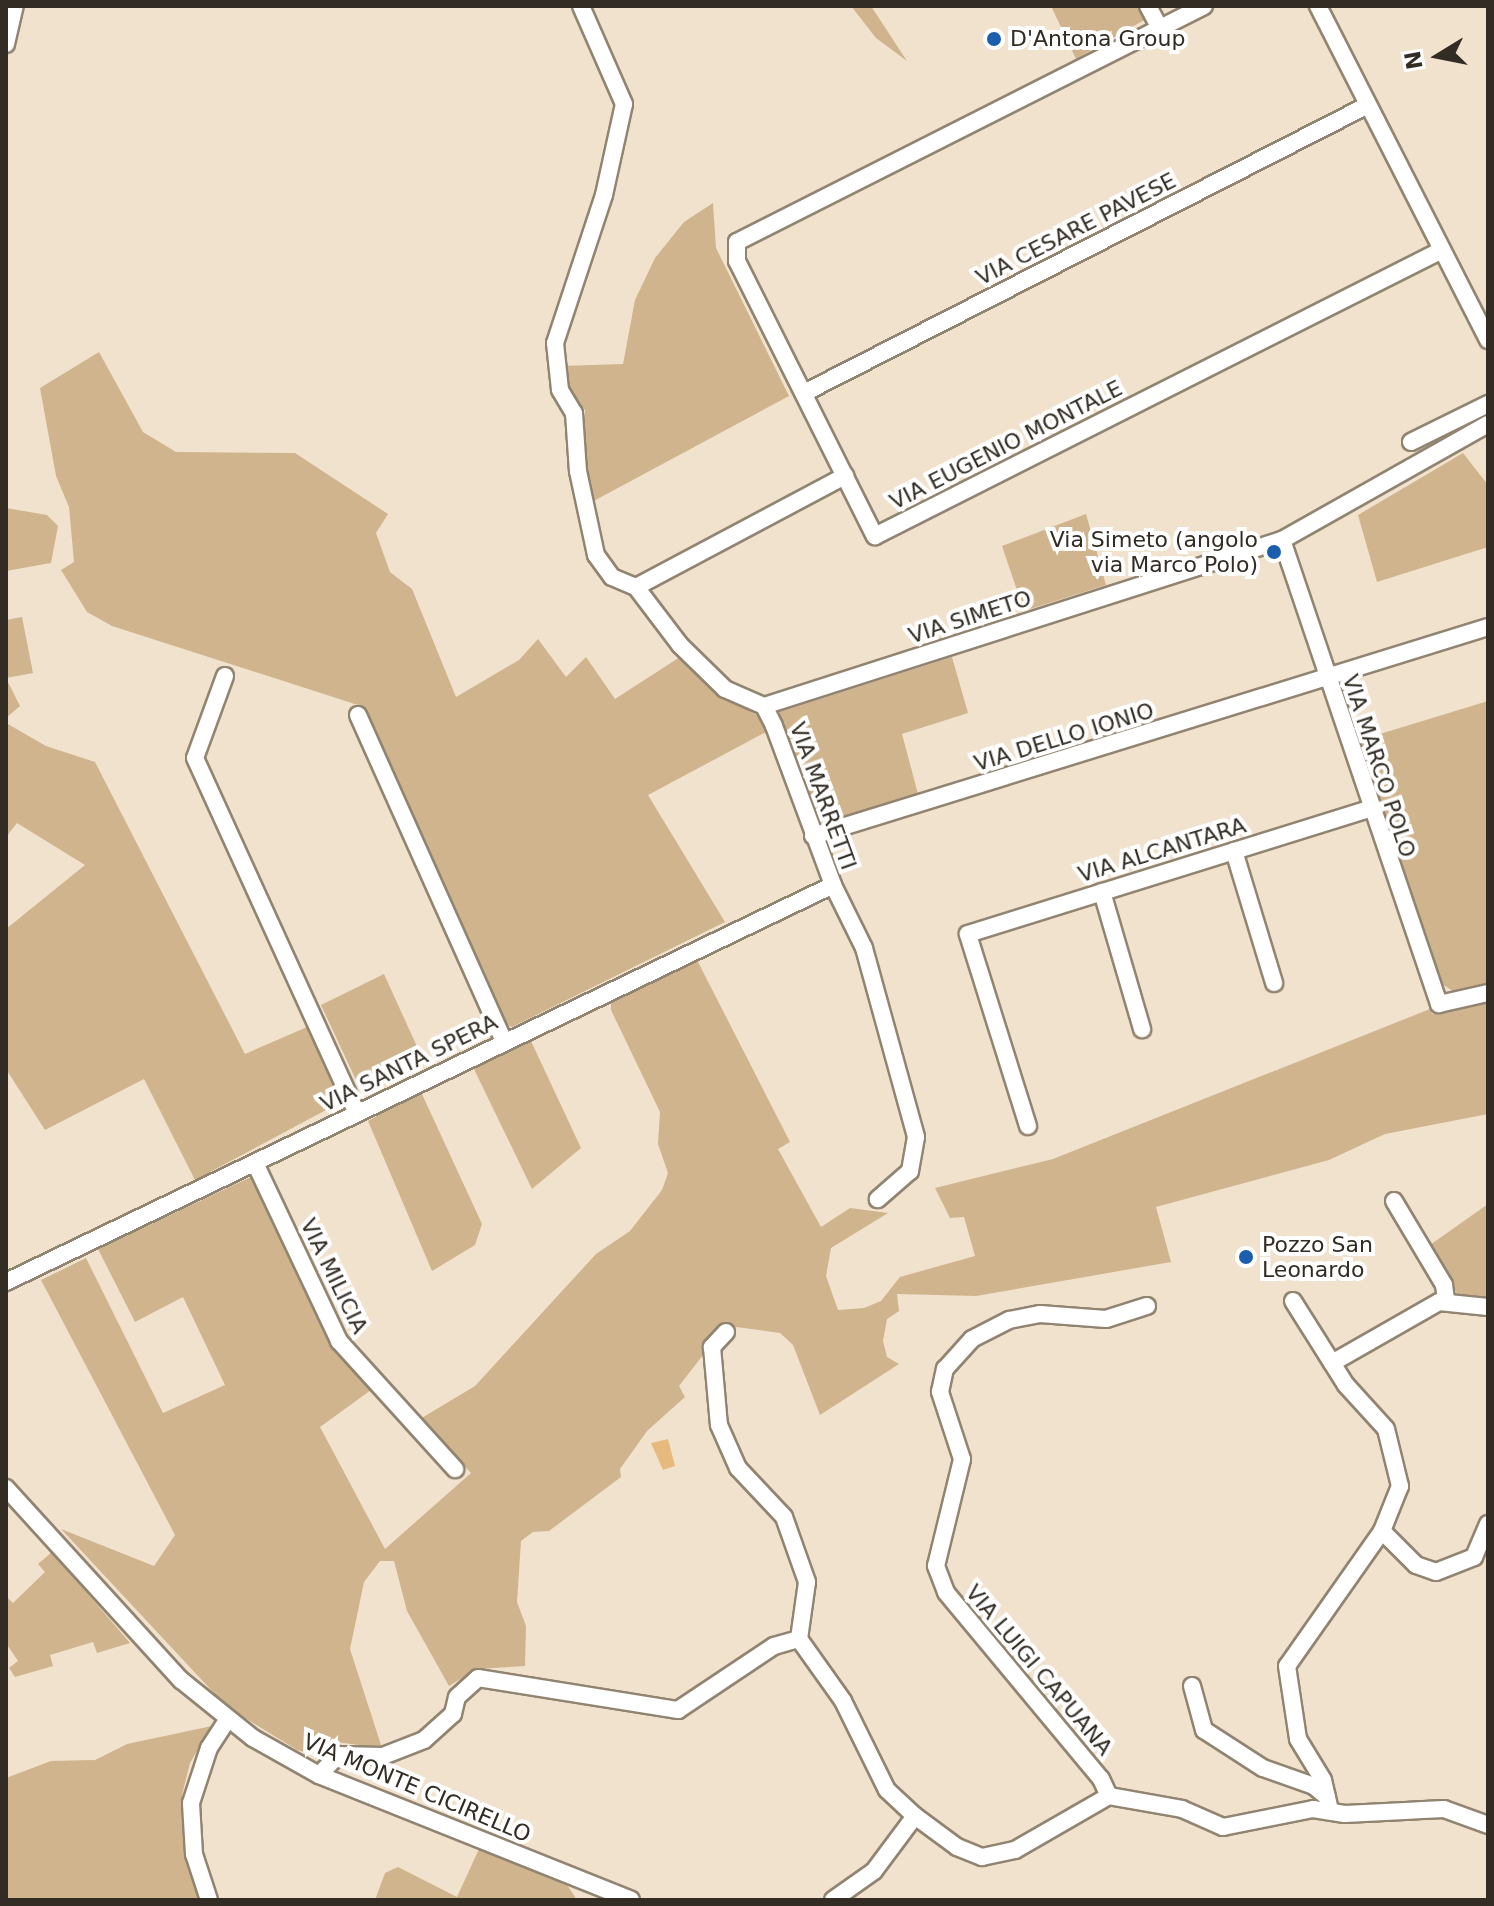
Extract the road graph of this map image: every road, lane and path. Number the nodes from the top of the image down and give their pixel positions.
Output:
1 (13, 6) edge
2 (581, 6) edge
3 (1148, 6) edge
4 (1204, 6) edge
5 (1318, 6) edge
6 (6, 11) edge
7 (1160, 29) junction
8 (6, 44) edge
9 (1368, 105) junction
10 (1442, 250) junction
11 (1488, 340) edge
12 (804, 393) junction
13 (1488, 404) edge
14 (1488, 424) edge
15 (1411, 442) dead end
16 (845, 476) junction
17 (1282, 540) junction
18 (636, 587) junction
19 (1488, 627) edge
20 (225, 676) dead end
21 (1327, 679) junction
22 (764, 706) junction
23 (358, 715) dead end
24 (1369, 809) junction
25 (813, 836) junction
26 (1234, 851) junction
27 (833, 885) junction
28 (1102, 892) junction
29 (1274, 983) dead end
30 (1488, 993) edge
31 (1142, 1029) dead end
32 (504, 1042) junction
33 (357, 1113) junction
34 (1028, 1126) dead end
35 (255, 1163) junction
36 (878, 1199) dead end
37 (1394, 1201) dead end
38 (6, 1282) edge
39 (1446, 1300) junction
40 (1293, 1301) dead end
41 (1147, 1306) dead end
42 (1488, 1307) edge
43 (726, 1332) dead end
44 (1332, 1363) junction
45 (455, 1469) dead end
46 (6, 1488) edge
47 (1488, 1524) edge
48 (1382, 1531) junction
49 (799, 1639) junction
50 (1192, 1686) dead end
51 (227, 1720) junction
52 (319, 1775) junction
53 (1109, 1796) junction
54 (1329, 1804) junction
55 (915, 1816) junction
56 (1488, 1825) edge
57 (629, 1899) edge
58 (209, 1900) edge
59 (833, 1900) edge

1 - 6 street
1 - 8 street
2 - 18 street, VIA MARRETTI
3 - 7 street
4 - 7 street
5 - 9 street
7 - 12 street, VIA EUGENIO MONTALE
9 - 10 street
9 - 12 street, VIA CESARE PAVESE
10 - 11 street
10 - 16 street, VIA EUGENIO MONTALE
12 - 16 street, VIA EUGENIO MONTALE
13 - 15 street
14 - 17 street, VIA SIMETO
16 - 18 street
17 - 21 street, VIA MARCO POLO
17 - 22 street, VIA SIMETO
18 - 22 street, VIA MARRETTI
19 - 21 street, VIA DELLO IONIO
20 - 33 street
21 - 24 street, VIA MARCO POLO
21 - 25 street, VIA DELLO IONIO
22 - 25 street, VIA MARRETTI
23 - 32 street
24 - 26 street, VIA ALCANTARA
24 - 30 street, VIA MARCO POLO
25 - 27 street, VIA MARRETTI
26 - 28 street, VIA ALCANTARA
26 - 29 street
27 - 32 street, VIA SANTA SPERA
27 - 36 street, VIA MARRETTI
28 - 31 street
28 - 34 street, VIA ALCANTARA
32 - 33 street, VIA SANTA SPERA
33 - 35 street, VIA SANTA SPERA
35 - 38 street, VIA SANTA SPERA
35 - 45 street, VIA MILICIA
37 - 39 street
39 - 42 street
39 - 44 street
40 - 44 street
41 - 53 street, VIA LUIGI CAPUANA
43 - 49 street
44 - 48 street
46 - 51 street, VIA MONTE CICIRELLO
47 - 48 street
48 - 54 street
49 - 52 street
49 - 55 street
50 - 54 street
51 - 52 street, VIA MONTE CICIRELLO
51 - 58 street
52 - 57 street, VIA MONTE CICIRELLO
53 - 54 street
53 - 55 street
54 - 56 street
55 - 59 street

